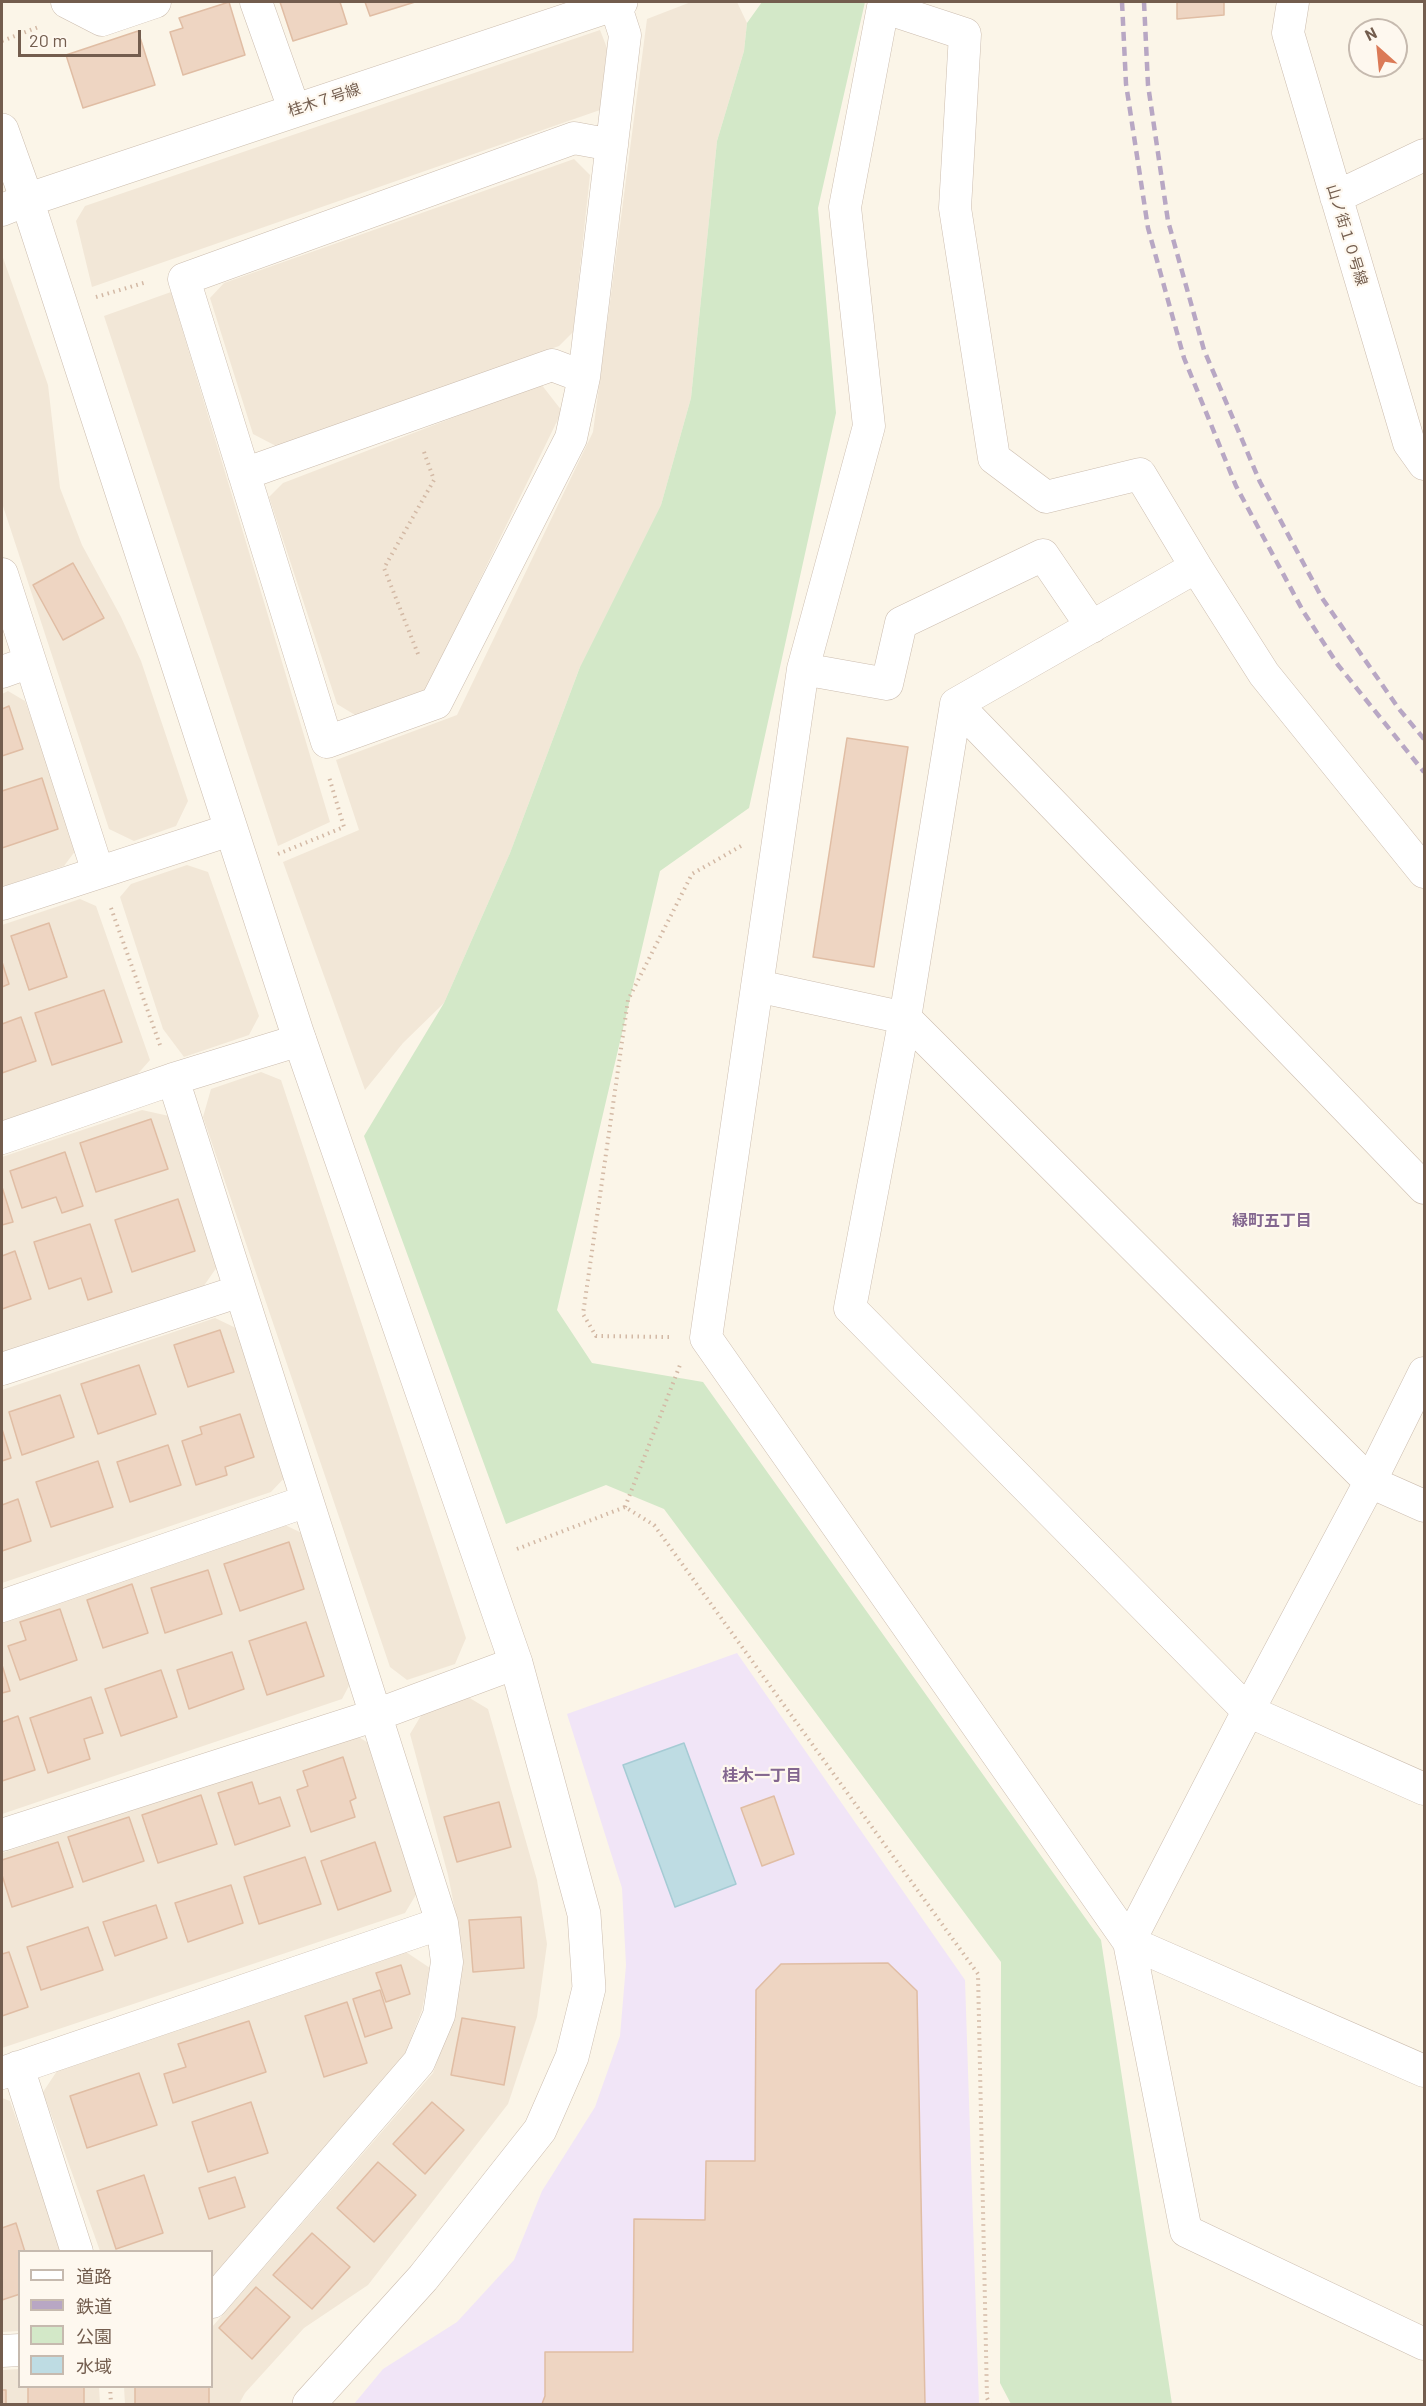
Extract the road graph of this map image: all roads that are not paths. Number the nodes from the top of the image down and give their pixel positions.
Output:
1 (67, 2) edge
2 (155, 2) edge
3 (256, 2) edge
4 (1293, 2) edge
5 (618, 3) edge
6 (294, 109) junction
7 (2, 130) edge
8 (612, 145) junction
9 (1425, 155) edge
10 (1336, 197) junction
11 (14, 205) edge
12 (584, 377) junction
13 (1419, 447) edge
14 (244, 474) junction
15 (1196, 567) junction
16 (2, 574) edge
17 (1092, 627) junction
18 (16, 667) edge
19 (802, 669) junction
20 (956, 704) junction
21 (230, 830) junction
22 (98, 872) junction
23 (1425, 872) edge
24 (2, 904) edge
25 (757, 986) junction
26 (905, 1018) junction
27 (300, 1040) junction
28 (173, 1079) junction
29 (2, 1138) edge
30 (1425, 1188) edge
31 (240, 1291) junction
32 (2, 1369) edge
33 (1425, 1373) edge
34 (1370, 1482) junction
35 (307, 1501) junction
36 (1425, 1506) edge
37 (2, 1606) edge
38 (516, 1662) junction
39 (1248, 1711) junction
40 (376, 1715) junction
41 (1425, 1789) edge
42 (2, 1835) edge
43 (442, 1923) junction
44 (1129, 1942) junction
45 (10, 2070) edge
46 (1425, 2071) edge
47 (76, 2250) edge
48 (213, 2301) edge
49 (1425, 2344) edge
50 (18, 2350) edge
51 (2, 2351) edge
52 (309, 2404) edge

1 - 2 street
3 - 6 street
4 - 10 street, 山ノ街１０号線
5 - 6 street, 桂木７号線
5 - 8 street
6 - 11 street, 桂木７号線
7 - 11 street
8 - 12 street
8 - 14 street
9 - 10 street
10 - 13 street, 山ノ街１０号線
11 - 21 street
12 - 14 street
12 - 14 street
15 - 17 street
15 - 19 street
15 - 23 street
16 - 18 street
17 - 19 street
17 - 20 street
18 - 22 street
19 - 25 street
20 - 26 street
20 - 30 street
21 - 22 street
21 - 27 street
22 - 24 street
25 - 26 street
25 - 44 street
26 - 34 street
26 - 39 street
27 - 28 street
27 - 38 street
28 - 29 street
28 - 31 street
31 - 32 street
31 - 35 street
33 - 34 street
34 - 36 street
34 - 39 street
35 - 37 street
35 - 40 street
38 - 40 street
38 - 52 street
39 - 41 street
39 - 44 street
40 - 42 street
40 - 43 street
43 - 45 street
43 - 48 street
44 - 46 street
44 - 49 street
45 - 47 street
50 - 51 street

